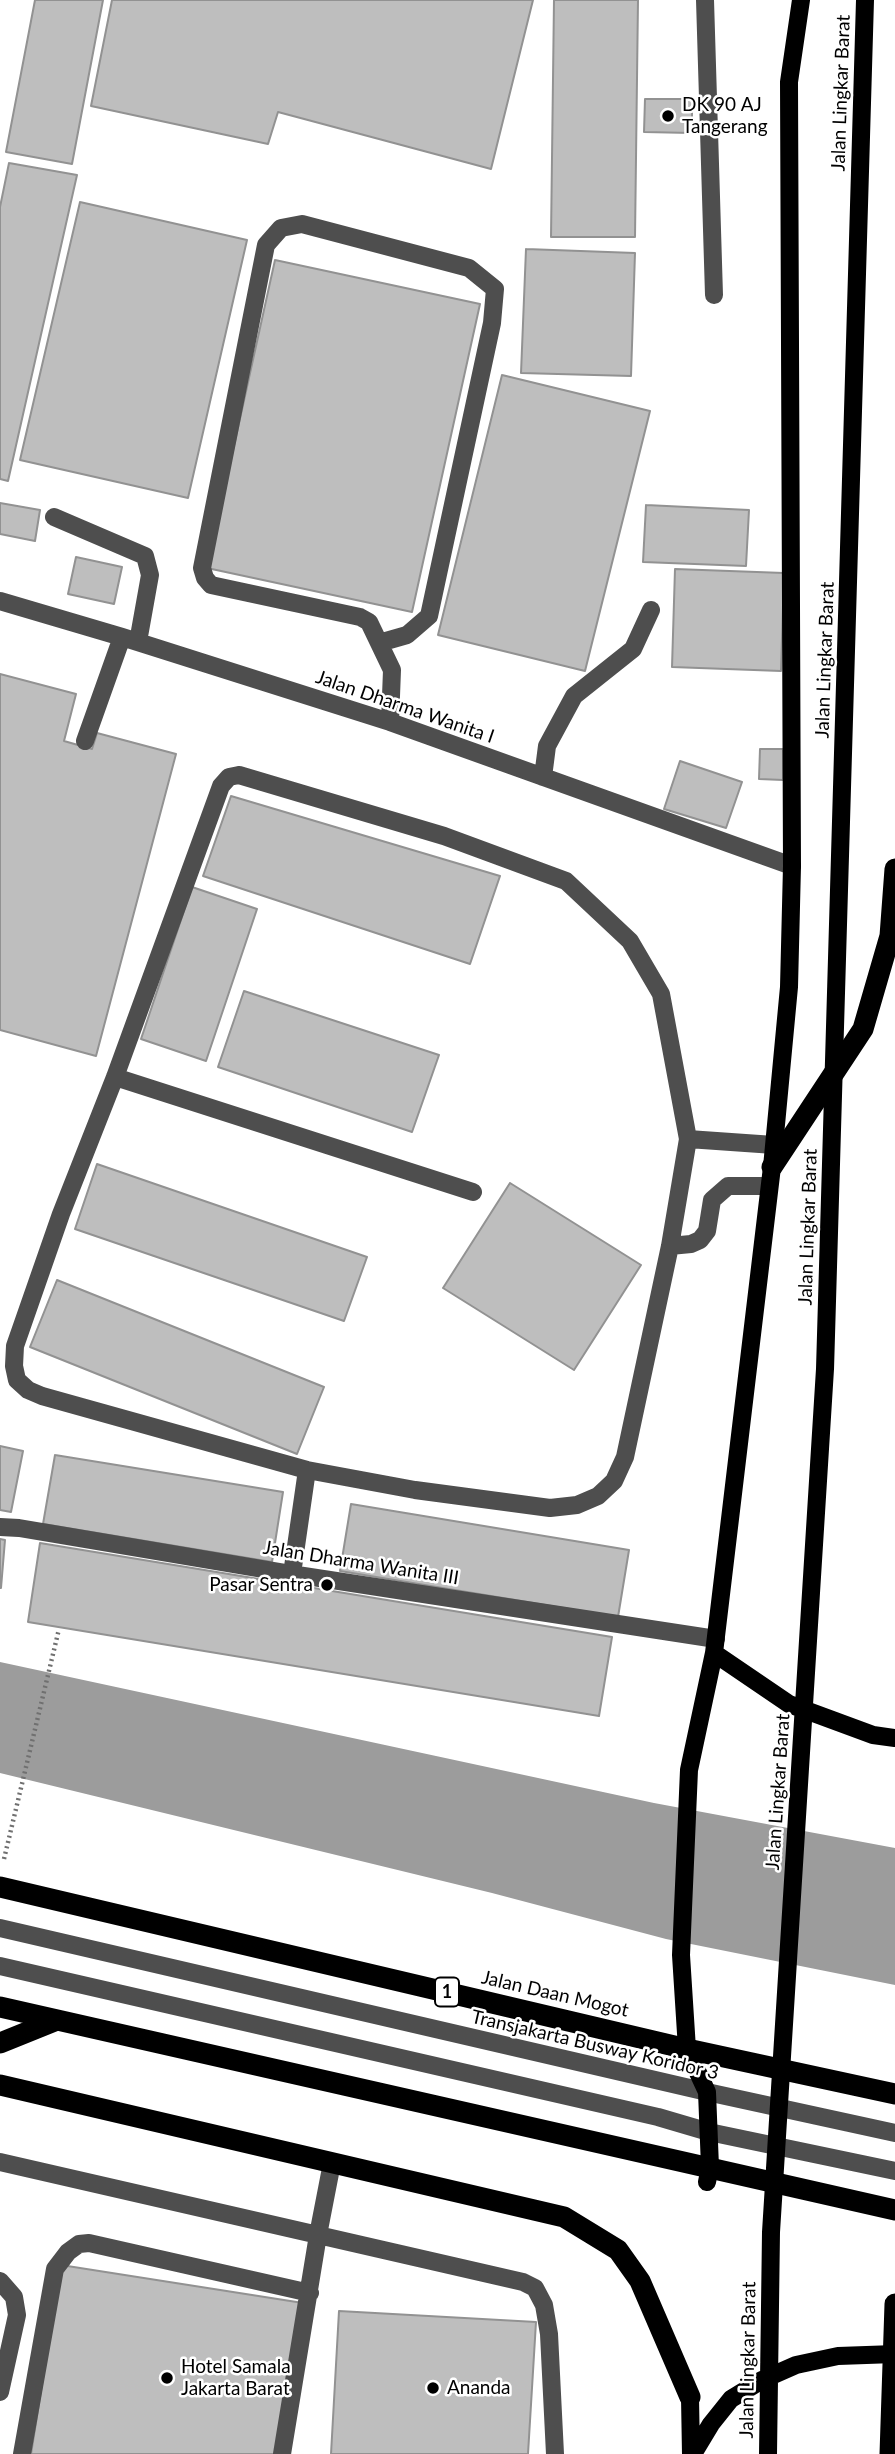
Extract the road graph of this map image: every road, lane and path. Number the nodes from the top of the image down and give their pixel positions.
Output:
1 (705, 0) edge
2 (801, 0) edge
3 (865, 0) edge
4 (715, 295) dead end
5 (54, 517) dead end
6 (0, 601) edge
7 (651, 610) dead end
8 (130, 639) junction
9 (379, 643) junction
10 (390, 722) junction
11 (85, 741) dead end
12 (543, 777) junction
13 (792, 866) junction
14 (895, 869) edge
15 (115, 1077) junction
16 (688, 1139) junction
17 (774, 1145) junction
18 (770, 1176) junction
19 (473, 1192) dead end
20 (670, 1246) junction
21 (307, 1470) junction
22 (0, 1527) edge
23 (292, 1574) junction
24 (59, 1629) dead end
25 (715, 1646) junction
26 (895, 1738) edge
27 (5, 1856) dead end
28 (0, 1887) edge
29 (0, 1928) edge
30 (0, 1966) edge
31 (0, 2007) edge
32 (57, 2020) junction
33 (0, 2043) edge
34 (687, 2049) junction
35 (0, 2085) edge
36 (707, 2092) junction
37 (895, 2094) edge
38 (709, 2132) junction
39 (895, 2133) edge
40 (0, 2162) edge
41 (332, 2163) junction
42 (895, 2171) edge
43 (708, 2174) junction
44 (895, 2210) edge
45 (318, 2235) junction
46 (0, 2281) edge
47 (310, 2293) junction
48 (895, 2304) edge
49 (895, 2354) edge
50 (0, 2392) edge
51 (691, 2397) joint
52 (22, 2454) edge
53 (282, 2454) edge
54 (555, 2454) edge
55 (692, 2454) edge
56 (768, 2454) edge
57 (890, 2454) edge

1 - 4 street
2 - 13 main road, Jalan Lingkar Barat
3 - 56 main road, Jalan Lingkar Barat
5 - 8 street
6 - 8 street, Jalan Dharma Wanita I
7 - 12 street
8 - 10 street, Jalan Dharma Wanita I
8 - 11 street
9 - 9 street
9 - 10 street
10 - 12 street, Jalan Dharma Wanita I
12 - 13 street, Jalan Dharma Wanita I
13 - 17 main road, Jalan Lingkar Barat
14 - 18 highway
15 - 16 street
15 - 19 street
15 - 21 street
16 - 17 street
16 - 20 street
17 - 18 main road, Jalan Lingkar Barat
18 - 20 street
18 - 25 main road, Jalan Lingkar Barat
20 - 21 street
21 - 23 street
22 - 23 street, Jalan Dharma Wanita III
23 - 25 street, Jalan Dharma Wanita III
24 - 27 path
25 - 26 main road
25 - 34 main road, Jalan Lingkar Barat
28 - 34 highway, Jalan Daan Mogot / 1
29 - 36 street, Transjakarta Busway Koridor 3
30 - 38 street
31 - 32 highway
32 - 33 highway
32 - 43 highway
34 - 36 main road, Jalan Lingkar Barat
34 - 37 highway, Jalan Daan Mogot / 1
35 - 41 highway
36 - 38 main road, Jalan Lingkar Barat
36 - 39 street, Transjakarta Busway Koridor 3
38 - 42 street
38 - 43 main road, Jalan Lingkar Barat
40 - 45 street
41 - 45 street
41 - 51 highway
43 - 44 highway
45 - 47 street
45 - 54 street
46 - 50 street
47 - 52 street
47 - 53 street
48 - 57 highway
49 - 55 main road
51 - 55 main road

